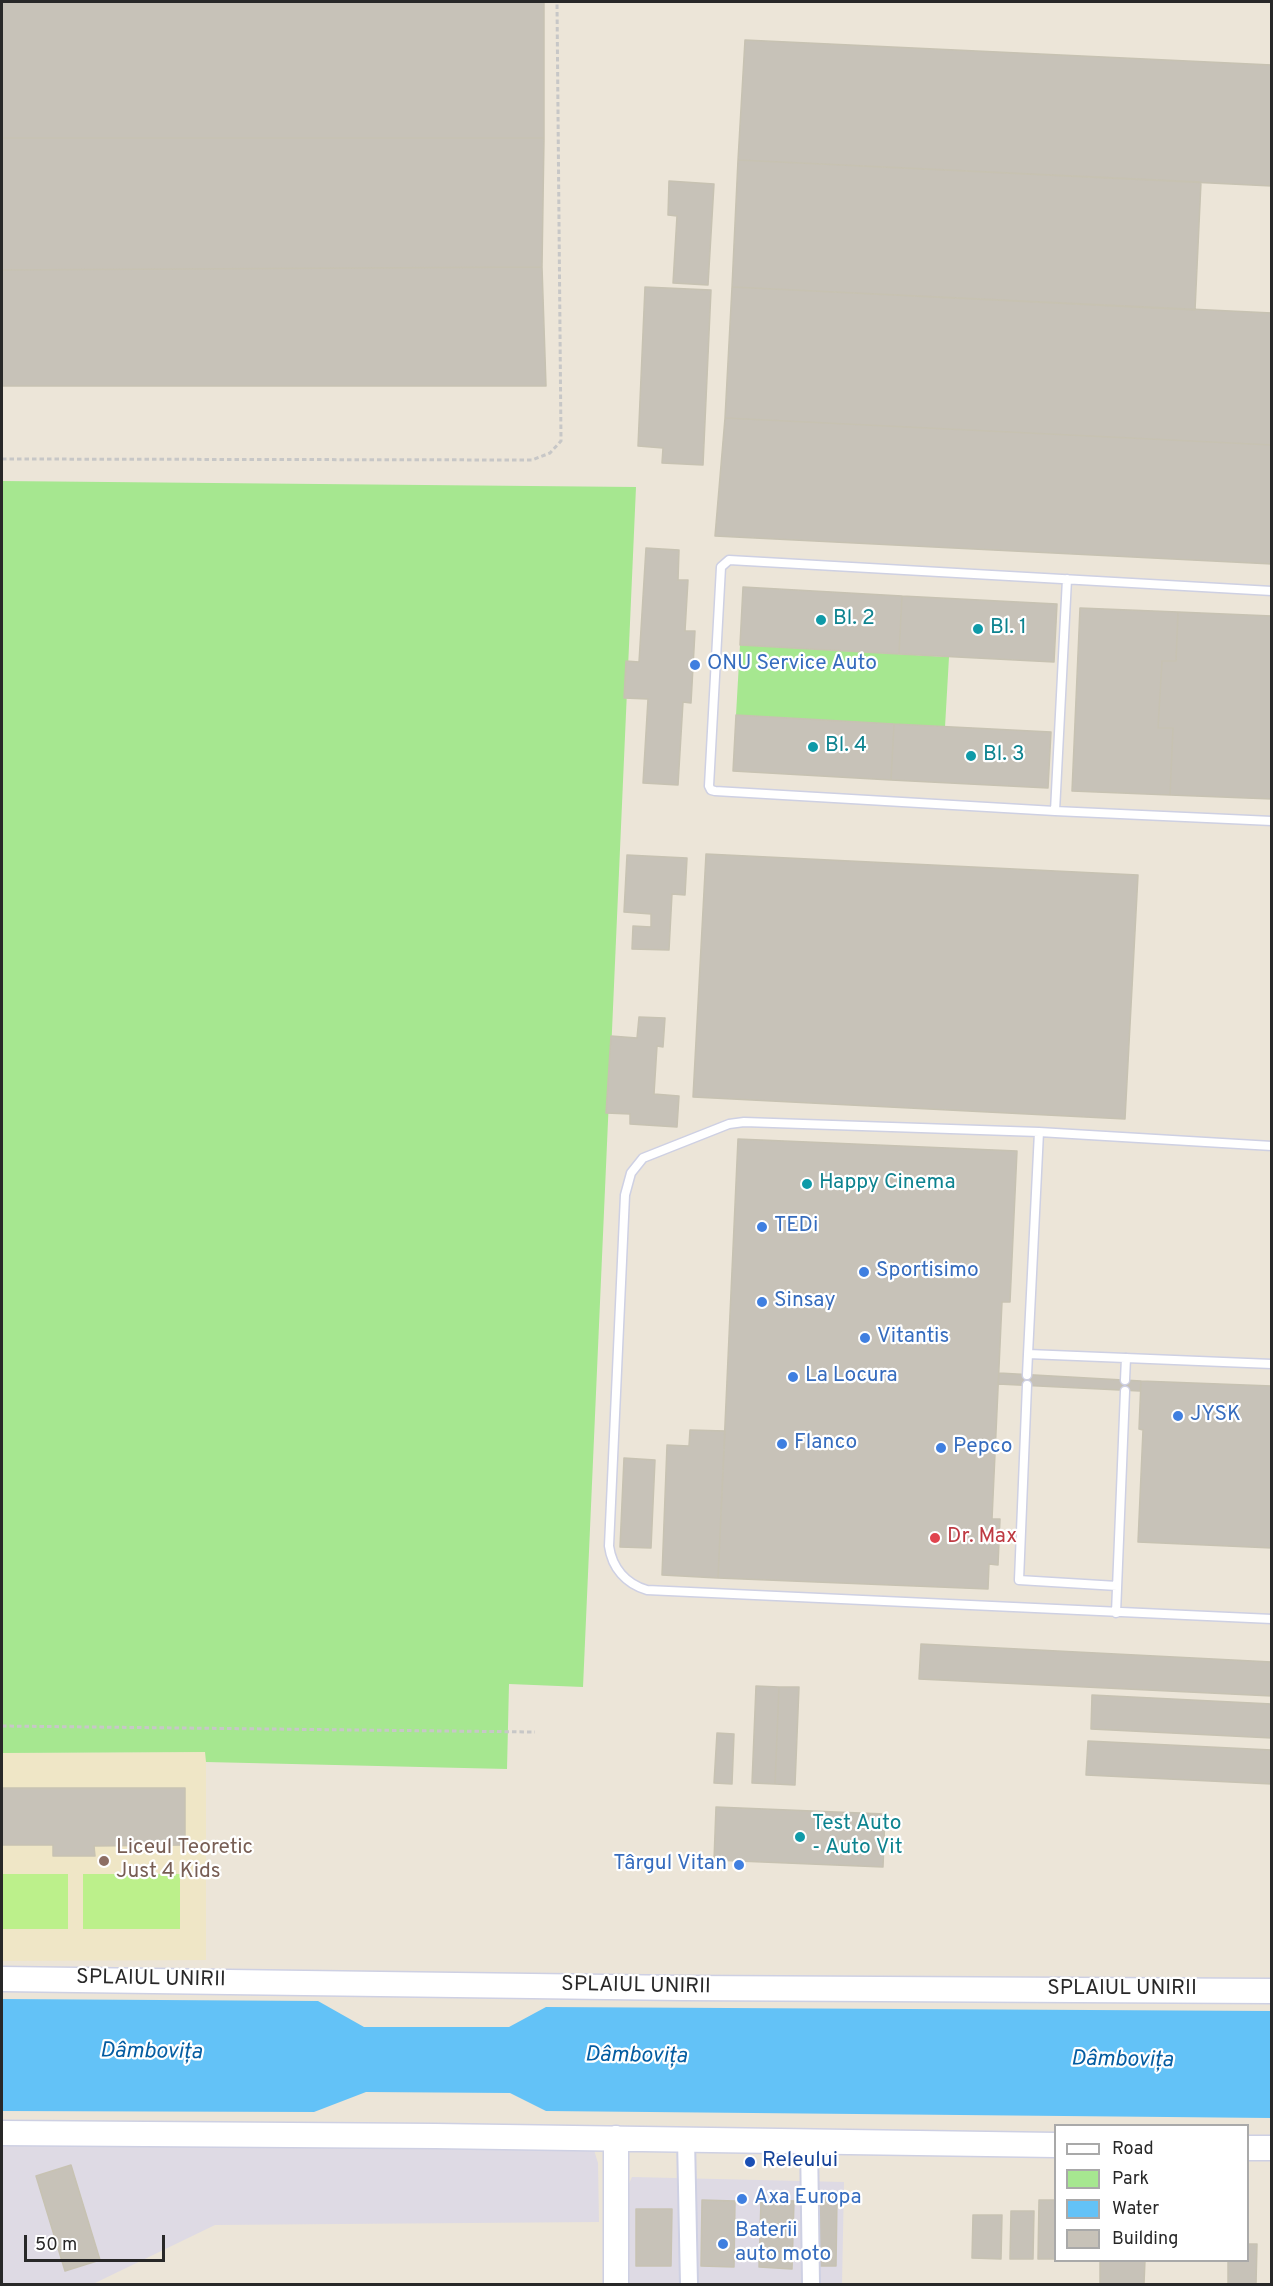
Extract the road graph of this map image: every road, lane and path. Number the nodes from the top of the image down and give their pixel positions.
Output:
1 (556, 2) edge
2 (2, 459) edge
3 (1067, 579) junction
4 (1272, 591) edge
5 (1055, 811) junction
6 (1272, 821) edge
7 (1039, 1132) junction
8 (1272, 1146) edge
9 (1028, 1354) junction
10 (1126, 1358) junction
11 (1272, 1364) edge
12 (1027, 1375) dead end
13 (1125, 1380) dead end
14 (1027, 1386) dead end
15 (1125, 1391) dead end
16 (1117, 1586) junction
17 (1116, 1613) junction
18 (1272, 1619) edge
19 (2, 1726) edge
20 (535, 1732) dead end
21 (2, 1979) edge
22 (1272, 1991) edge
23 (2, 2133) edge
24 (616, 2138) junction
25 (686, 2139) junction
26 (809, 2141) junction
27 (1054, 2145) edge
28 (1249, 2148) edge
29 (1272, 2148) edge
30 (616, 2284) edge
31 (689, 2284) edge
32 (811, 2284) edge

1 - 2 path
3 - 4 lane
3 - 5 lane
3 - 5 lane
5 - 6 lane
7 - 8 lane
7 - 9 lane
7 - 17 lane
9 - 10 lane
9 - 12 lane
10 - 11 lane
10 - 13 lane
14 - 16 lane
15 - 16 lane
16 - 17 lane
17 - 18 lane
19 - 20 path
21 - 22 main road, SPLAIUL UNIRII
23 - 24 main road
24 - 25 main road
24 - 30 main road
25 - 26 main road
25 - 31 street
26 - 27 main road
26 - 32 street
28 - 29 main road

